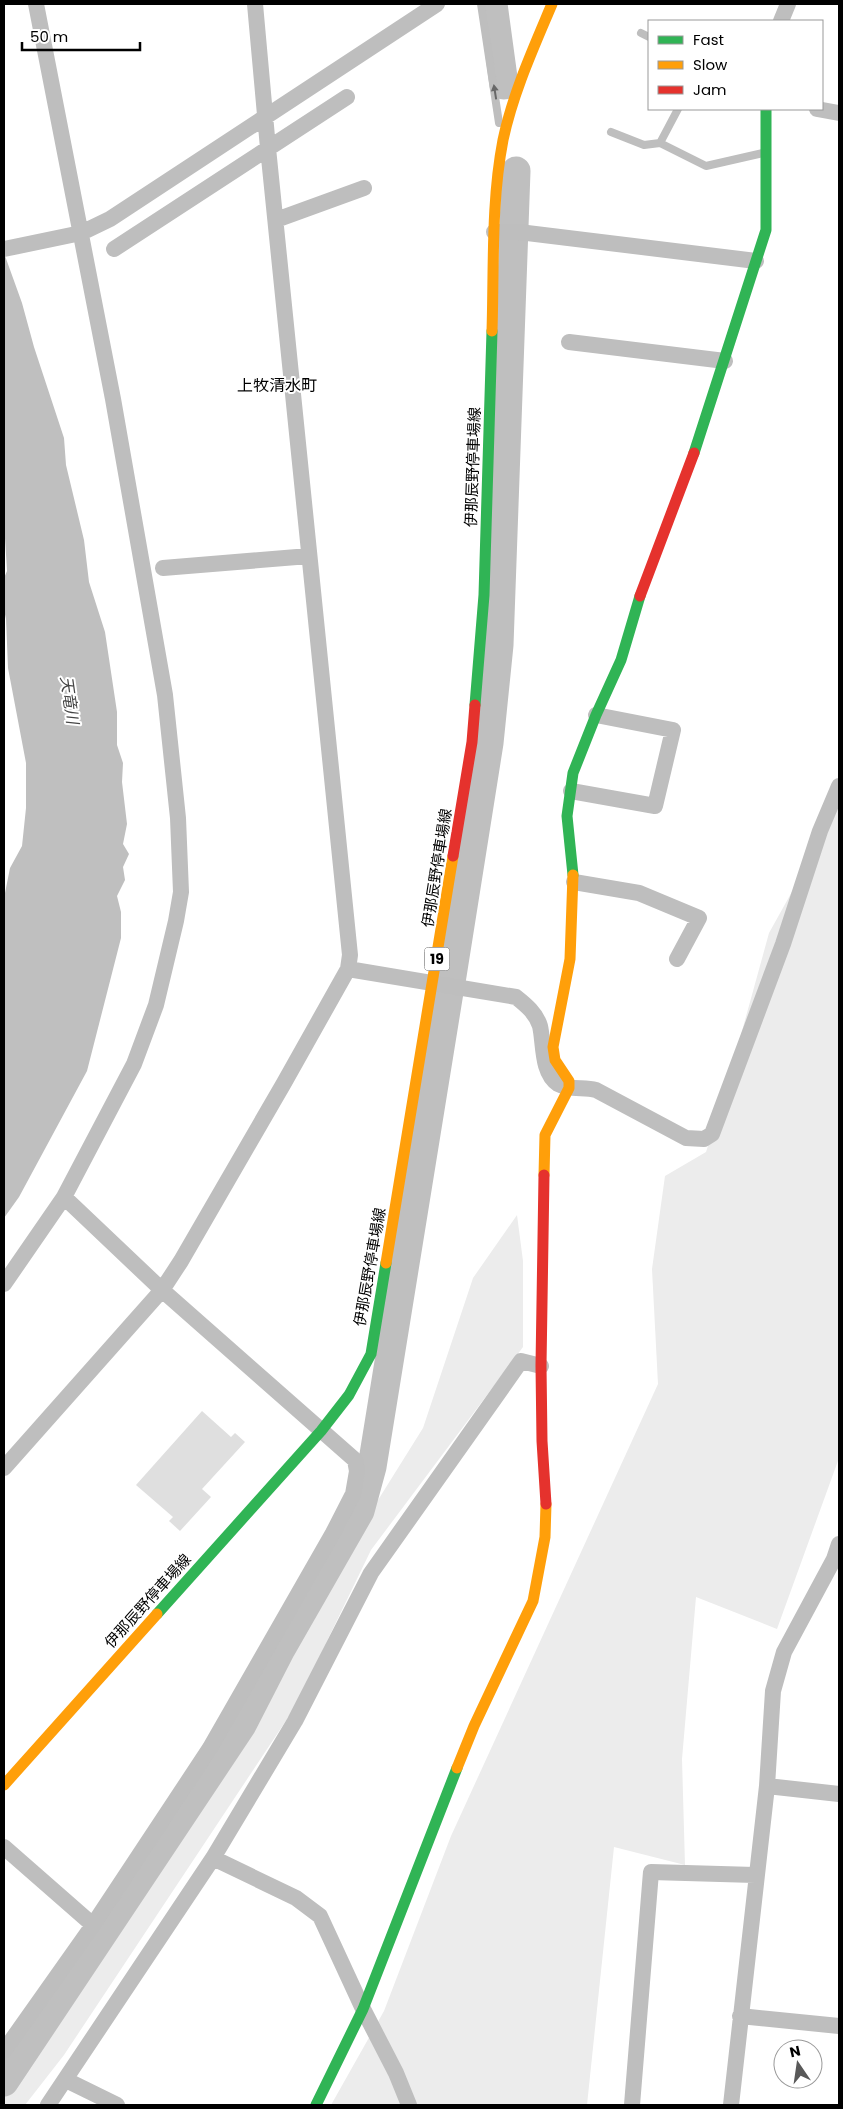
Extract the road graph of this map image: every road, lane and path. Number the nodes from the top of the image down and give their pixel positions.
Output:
1 (36, 4) edge
2 (255, 4) edge
3 (437, 4) edge
4 (481, 4) edge
5 (552, 4) edge
6 (788, 4) edge
7 (781, 20) edge
8 (641, 33) dead end
9 (648, 36) edge
10 (347, 97) dead end
11 (677, 110) edge
12 (765, 110) edge
13 (823, 110) edge
14 (839, 113) edge
15 (266, 116) junction
16 (611, 132) dead end
17 (503, 140) junction
18 (660, 143) junction
19 (268, 148) junction
20 (765, 152) junction
21 (364, 188) dead end
22 (276, 220) junction
23 (494, 232) junction
24 (75, 235) junction
25 (4, 249) edge
26 (114, 249) dead end
27 (756, 261) junction
28 (569, 342) dead end
29 (725, 361) junction
30 (309, 556) junction
31 (163, 568) dead end
32 (596, 715) junction
33 (839, 786) edge
34 (571, 791) junction
35 (574, 882) junction
36 (677, 959) dead end
37 (348, 969) junction
38 (434, 984) junction
39 (570, 1088) junction
40 (64, 1198) junction
41 (4, 1284) edge
42 (162, 1290) junction
43 (541, 1366) junction
44 (321, 1431) junction
45 (4, 1468) edge
46 (837, 1554) edge
47 (4, 1785) edge
48 (767, 1786) junction
49 (839, 1794) edge
50 (4, 1847) edge
51 (213, 1858) junction
52 (755, 1875) junction
53 (93, 1925) junction
54 (363, 2009) junction
55 (740, 2016) junction
56 (839, 2026) edge
57 (4, 2051) edge
58 (66, 2080) junction
59 (48, 2105) edge
60 (117, 2105) edge
61 (316, 2105) edge
62 (409, 2105) edge
63 (632, 2105) edge
64 (731, 2105) edge

1 - 24 street
2 - 15 street
3 - 15 street
17 -> 4 lane
5 - 17 street, 伊那辰野停車場線 / 19
6 - 7 street
8 - 9 lane
10 - 19 street
11 - 18 lane
12 - 20 street
13 - 14 street
15 - 19 street
15 - 24 street
16 - 18 lane
17 - 23 street, 伊那辰野停車場線 / 19
18 - 20 lane
19 - 22 street
19 - 26 street
20 - 27 street
21 - 22 street
22 - 30 street
23 - 27 street
23 - 38 street, 伊那辰野停車場線 / 19
24 - 25 street
24 - 40 street
27 - 29 street
28 - 29 street
29 - 32 street
30 - 31 street
30 - 37 street
32 - 34 street
32 - 34 street
33 - 39 street
34 - 35 street
35 - 36 street
35 - 39 street
37 - 38 street
37 - 42 street
38 - 39 street
38 - 44 street, 伊那辰野停車場線 / 19
39 - 43 street
40 - 41 street
40 - 42 street
42 - 44 street
42 - 45 street
43 - 51 street
43 - 54 street
44 - 47 street, 伊那辰野停車場線 / 19
44 - 53 street
46 - 48 street
48 - 49 street
48 - 52 street
50 - 53 street
51 - 54 street
51 - 58 street
52 - 55 street
52 - 63 street
53 - 57 street
54 - 61 street
54 - 62 street
55 - 56 street
55 - 64 street
58 - 59 street
58 - 60 street

